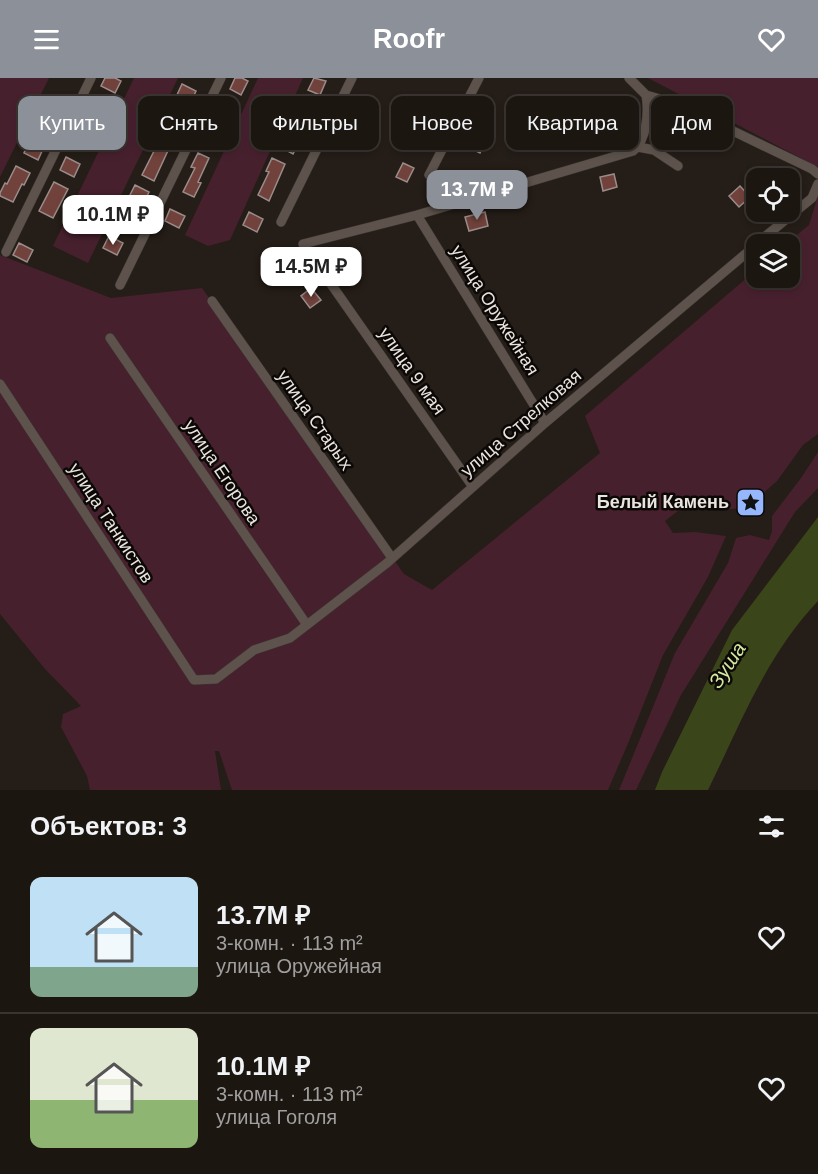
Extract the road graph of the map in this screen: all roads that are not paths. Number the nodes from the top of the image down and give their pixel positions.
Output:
1 (91, 78) edge
2 (221, 78) edge
3 (352, 78) edge
4 (479, 78) edge
5 (629, 78) edge
6 (646, 95) junction
7 (639, 144) edge
8 (639, 147) edge
9 (634, 150) edge
10 (678, 166) dead end
11 (818, 174) edge
12 (429, 175) dead end
13 (818, 184) edge
14 (417, 215) junction
15 (281, 222) dead end
16 (769, 234) edge
17 (6, 252) dead end
18 (746, 253) edge
19 (120, 285) dead end
20 (212, 301) dead end
21 (110, 338) dead end
22 (0, 384) edge
23 (545, 423) junction
24 (473, 487) junction
25 (392, 558) junction
26 (307, 625) junction
27 (194, 680) joint

1 - 17 street
2 - 19 street
3 - 15 street
4 - 12 street
5 - 6 street
6 - 7 street
6 - 11 street
8 - 10 street
9 - 14 street
13 - 16 street, улица Стрелковая
14 - 23 street, улица Оружейная
14 - 24 street, улица 9 мая
18 - 23 street, улица Стрелковая
20 - 25 street, улица Старых
21 - 26 street, улица Егорова
22 - 27 street, улица Танкистов
23 - 24 street, улица Стрелковая
24 - 25 street, улица Стрелковая
25 - 26 street, улица Стрелковая
26 - 27 street, улица Стрелковая

